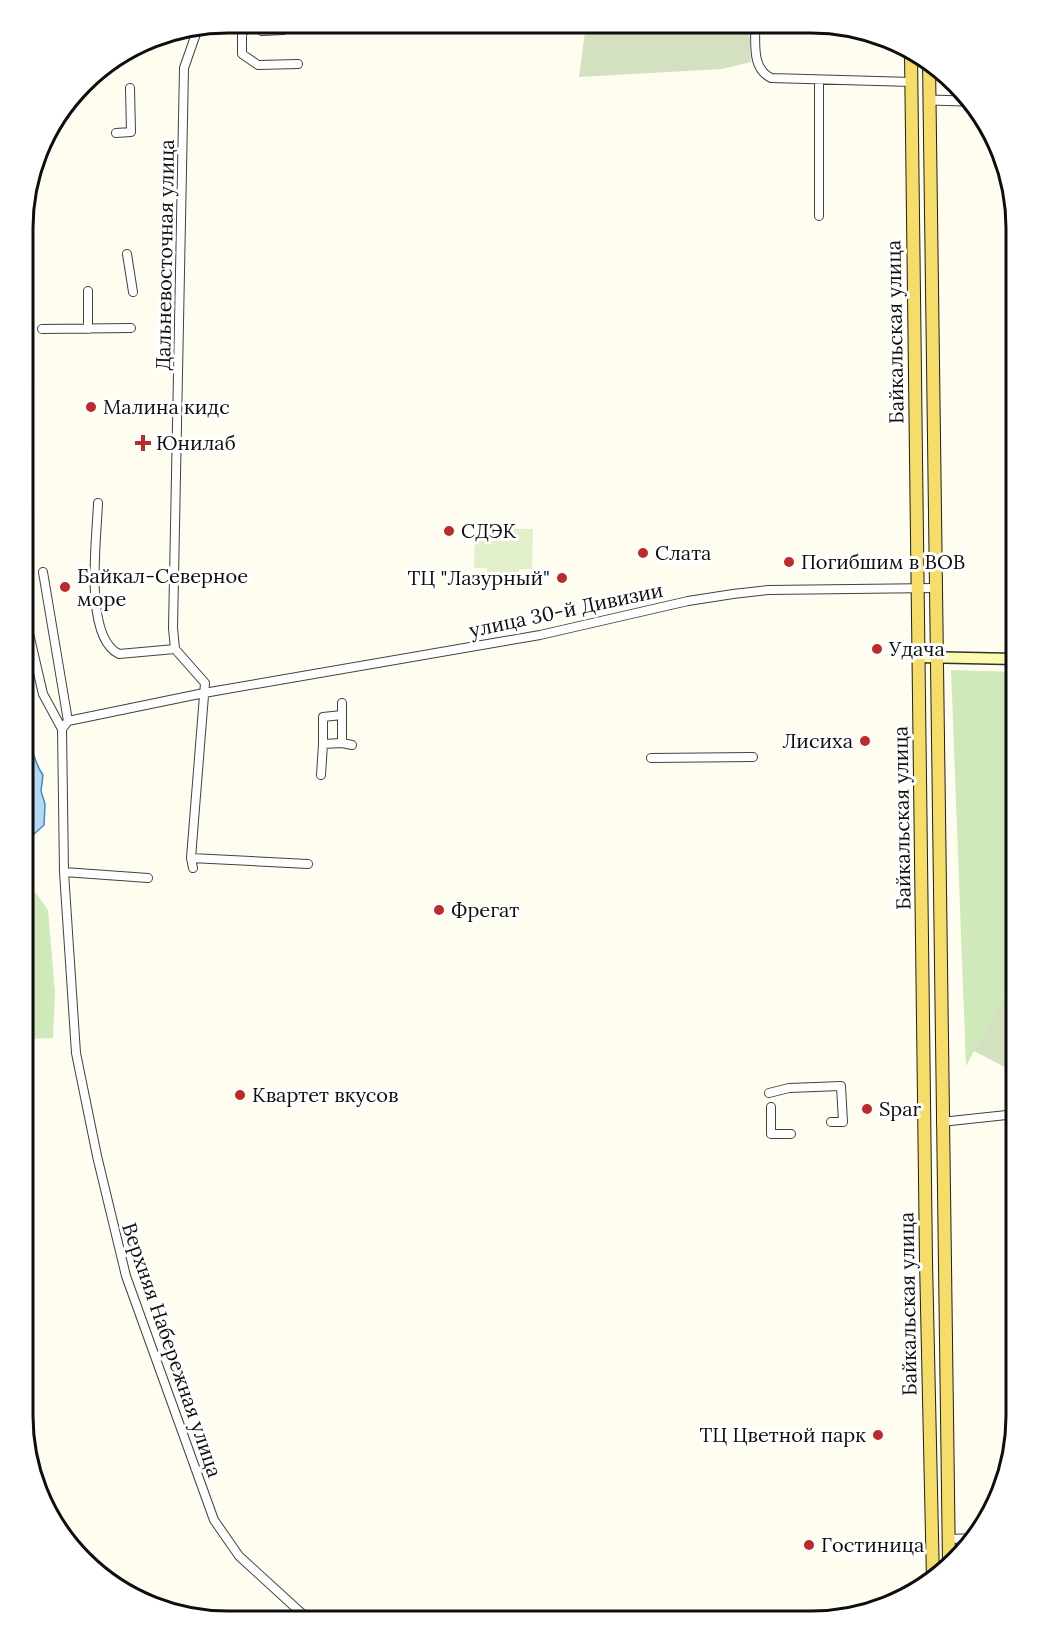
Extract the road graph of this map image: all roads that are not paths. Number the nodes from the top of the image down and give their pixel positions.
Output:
1 (242, 33) edge
2 (755, 33) edge
3 (195, 36) edge
4 (911, 60) edge
5 (298, 64) dead end
6 (929, 72) edge
7 (819, 80) junction
8 (912, 82) junction
9 (130, 88) dead end
10 (929, 100) junction
11 (959, 101) edge
12 (116, 133) dead end
13 (819, 216) dead end
14 (126, 254) dead end
15 (88, 291) dead end
16 (133, 292) dead end
17 (131, 328) dead end
18 (42, 329) dead end
19 (88, 329) junction
20 (98, 503) dead end
21 (43, 572) dead end
22 (917, 588) junction
23 (936, 588) junction
24 (176, 649) junction
25 (33, 651) edge
26 (937, 656) junction
27 (919, 657) junction
28 (1006, 659) edge
29 (204, 693) junction
30 (342, 703) dead end
31 (342, 715) junction
32 (68, 721) junction
33 (62, 729) junction
34 (342, 743) junction
35 (323, 744) junction
36 (352, 745) dead end
37 (753, 756) dead end
38 (651, 758) dead end
39 (321, 775) dead end
40 (191, 858) junction
41 (308, 864) dead end
42 (193, 868) dead end
43 (64, 872) junction
44 (148, 878) dead end
45 (769, 1093) dead end
46 (771, 1107) dead end
47 (1006, 1115) edge
48 (831, 1122) dead end
49 (941, 1122) junction
50 (791, 1134) dead end
51 (963, 1538) edge
52 (949, 1539) junction
53 (949, 1554) edge
54 (933, 1569) edge
55 (299, 1611) edge

1 - 5 street
2 - 7 street
3 - 24 street, Дальневосточная улица
4 - 8 main road, Байкальская улица
6 - 10 main road, Байкальская улица
7 - 8 street
7 - 13 street
8 - 22 main road, Байкальская улица
9 - 12 street
10 - 11 street
10 - 23 main road, Байкальская улица
14 - 16 street
15 - 19 street
17 - 19 street
18 - 19 street
20 - 24 street
21 - 32 street
22 - 23 street, улица 30-й Дивизии
22 - 27 main road, Байкальская улица
22 - 29 street, улица 30-й Дивизии
23 - 26 main road, Байкальская улица
24 - 29 street
25 - 33 street
26 - 27 main road
26 - 28 main road
26 - 49 main road, Байкальская улица
27 - 54 main road, Байкальская улица
29 - 32 street, улица 30-й Дивизии
29 - 40 street
30 - 31 street
31 - 34 street
31 - 35 street
32 - 33 street
33 - 43 street, Верхняя Набережная улица
34 - 35 street
34 - 36 street
35 - 39 street
37 - 38 street
40 - 41 street
40 - 42 street
43 - 44 street
43 - 55 street, Верхняя Набережная улица
45 - 48 street
46 - 50 street
47 - 49 street
49 - 52 main road, Байкальская улица
51 - 52 street
52 - 53 main road, Байкальская улица

